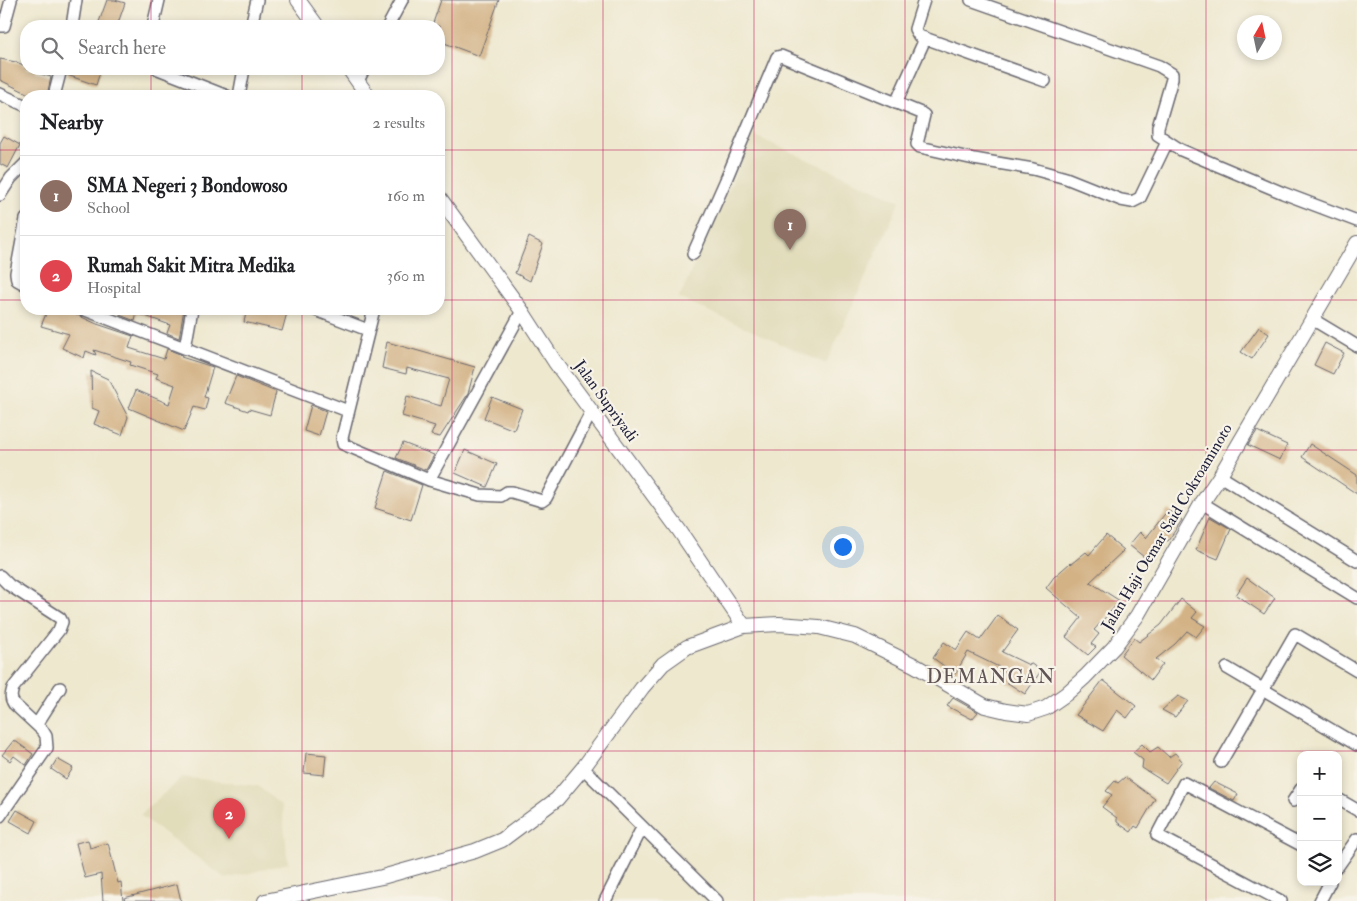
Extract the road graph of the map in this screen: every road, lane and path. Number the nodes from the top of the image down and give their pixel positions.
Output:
1 (11, 0) edge
2 (76, 0) edge
3 (159, 0) edge
4 (257, 0) edge
5 (298, 0) edge
6 (402, 0) edge
7 (924, 0) edge
8 (971, 0) edge
9 (73, 20) edge
10 (154, 20) edge
11 (252, 20) edge
12 (313, 20) edge
13 (391, 20) edge
14 (0, 26) edge
15 (925, 39) junction
16 (59, 75) edge
17 (173, 75) edge
18 (243, 75) edge
19 (361, 75) edge
20 (1045, 81) dead end
21 (56, 90) edge
22 (212, 90) edge
23 (239, 90) edge
24 (366, 90) edge
25 (0, 94) edge
26 (20, 103) edge
27 (896, 103) junction
28 (1167, 142) junction
29 (20, 169) edge
30 (0, 174) edge
31 (11, 178) junction
32 (0, 195) edge
33 (445, 205) edge
34 (1357, 221) edge
35 (1357, 243) edge
36 (20, 251) edge
37 (693, 254) dead end
38 (20, 282) edge
39 (522, 312) junction
40 (99, 315) edge
41 (191, 315) edge
42 (329, 315) edge
43 (372, 315) edge
44 (1312, 319) junction
45 (368, 330) junction
46 (1357, 346) edge
47 (184, 348) junction
48 (348, 410) junction
49 (592, 411) junction
50 (1220, 476) junction
51 (429, 480) junction
52 (1202, 503) junction
53 (1357, 561) edge
54 (0, 576) edge
55 (1357, 598) edge
56 (744, 626) junction
57 (1227, 668) dead end
58 (1357, 671) edge
59 (60, 688) dead end
60 (1263, 689) junction
61 (37, 724) junction
62 (1357, 745) edge
63 (1221, 762) dead end
64 (583, 768) junction
65 (1297, 795) edge
66 (1293, 801) dead end
67 (1342, 801) edge
68 (1357, 810) edge
69 (0, 816) edge
70 (642, 828) junction
71 (1357, 839) edge
72 (1297, 843) edge
73 (1342, 860) edge
74 (1328, 886) edge
75 (265, 901) edge
76 (605, 901) edge
77 (716, 901) edge
78 (1281, 901) edge
79 (1320, 901) edge

1 - 14 street
2 - 9 street
3 - 10 street
4 - 11 street
5 - 12 street
6 - 13 street
7 - 15 street
8 - 28 street
15 - 20 street
15 - 27 street
16 - 21 street
17 - 22 street
18 - 23 street
19 - 24 street
25 - 26 street
27 - 28 street
27 - 37 street
28 - 34 street
29 - 31 street
30 - 31 street
31 - 32 street
33 - 39 street, Jalan Supriyadi
35 - 44 street, Jalan Haji Oemar Said Cokroaminoto
36 - 38 street
39 - 49 street, Jalan Supriyadi
39 - 51 street
40 - 47 street
41 - 47 street
42 - 45 street
43 - 45 street
44 - 46 street
44 - 50 street, Jalan Haji Oemar Said Cokroaminoto
45 - 48 street
47 - 48 street
48 - 51 street
49 - 51 street
49 - 56 street, Jalan Supriyadi
50 - 52 street, Jalan Haji Oemar Said Cokroaminoto
50 - 53 street
52 - 55 street
52 - 56 street, Jalan Haji Oemar Said Cokroaminoto
54 - 61 street
56 - 64 street, Jalan Haji Oemar Said Cokroaminoto
57 - 60 street
58 - 60 street
59 - 61 street
60 - 62 street
60 - 63 street
61 - 69 street
64 - 70 street
64 - 75 street, Jalan Haji Oemar Said Cokroaminoto
65 - 66 street
67 - 68 street
70 - 76 street
70 - 77 street
71 - 73 street
72 - 78 street
74 - 79 street

